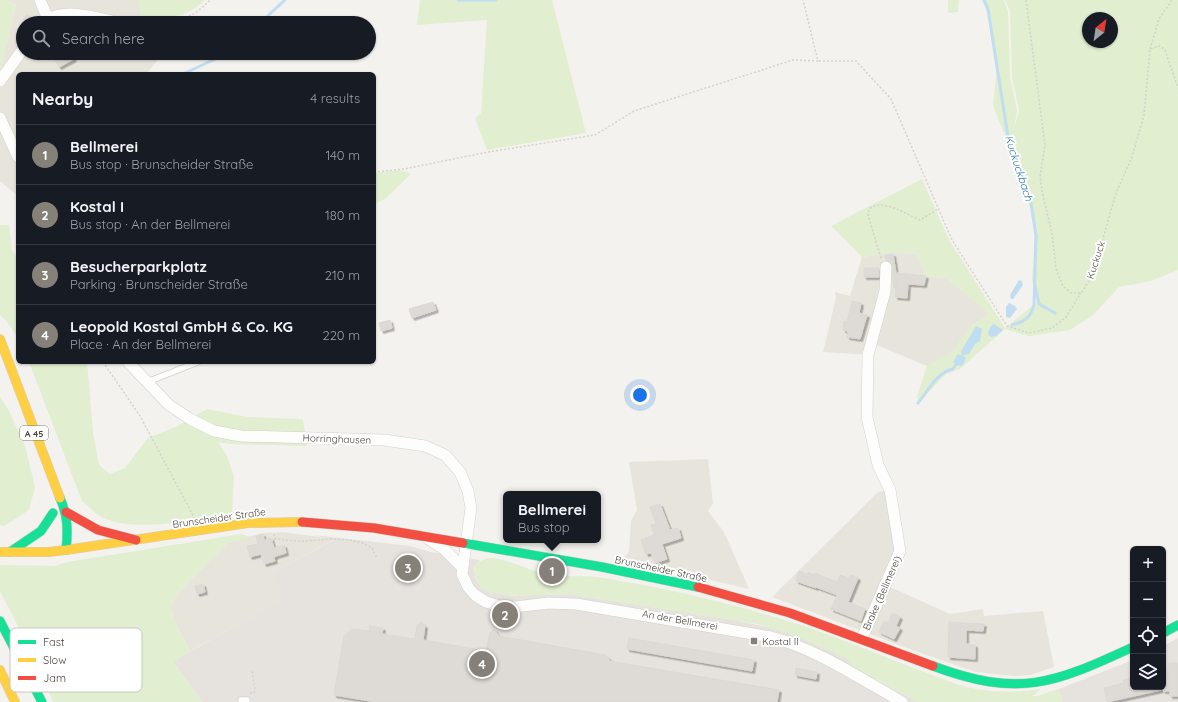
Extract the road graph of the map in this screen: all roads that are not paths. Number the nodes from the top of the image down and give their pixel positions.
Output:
1 (40, 0) edge
2 (45, 16) edge
3 (60, 16) edge
4 (89, 16) edge
5 (16, 59) edge
6 (0, 81) edge
7 (0, 118) edge
8 (16, 152) edge
9 (886, 267) road end
10 (0, 339) edge
11 (2, 353) edge
12 (130, 364) edge
13 (193, 364) edge
14 (147, 382) junction
15 (52, 481) junction
16 (66, 512) junction
17 (53, 513) junction
18 (423, 535) junction
19 (136, 540) junction
20 (466, 544) junction
21 (66, 550) junction
22 (0, 552) edge
23 (10, 552) junction
24 (463, 568) junction
25 (0, 621) edge
26 (1178, 625) edge
27 (1166, 631) edge
28 (862, 638) junction
29 (10, 640) edge
30 (1130, 648) edge
31 (0, 670) edge
32 (10, 691) edge
33 (10, 692) edge
34 (37, 692) edge
35 (241, 700) road end
36 (248, 700) dead end
37 (15, 702) edge
38 (42, 702) edge
39 (902, 702) edge

1 - 2 street
3 - 4 street
5 - 6 street
7 - 8 street
9 - 28 street, Brake (Bellmerei)
10 - 11 main road, A 45
11 - 15 main road, A 45
12 - 14 street, Horringhausen
13 - 14 lane
14 - 20 street, Horringhausen
15 - 16 main road, A 45
15 - 17 main road, A 45
16 - 19 main road
16 - 21 main road, A 45
17 - 21 main road, A 45
17 - 23 main road
18 - 19 main road, Brunscheider Straße
18 - 20 main road, Brunscheider Straße
18 - 24 street
19 - 21 main road, Brunscheider Straße
20 - 24 street, An der Bellmerei
20 - 28 main road, Brunscheider Straße
21 - 23 main road, Brunscheider Straße
22 - 23 main road, Brunscheider Straße
24 - 39 street, An der Bellmerei
25 - 29 main road
26 - 27 main road
28 - 30 main road, Brunscheider Straße
31 - 32 main road
33 - 37 main road
34 - 38 main road
35 - 36 lane

